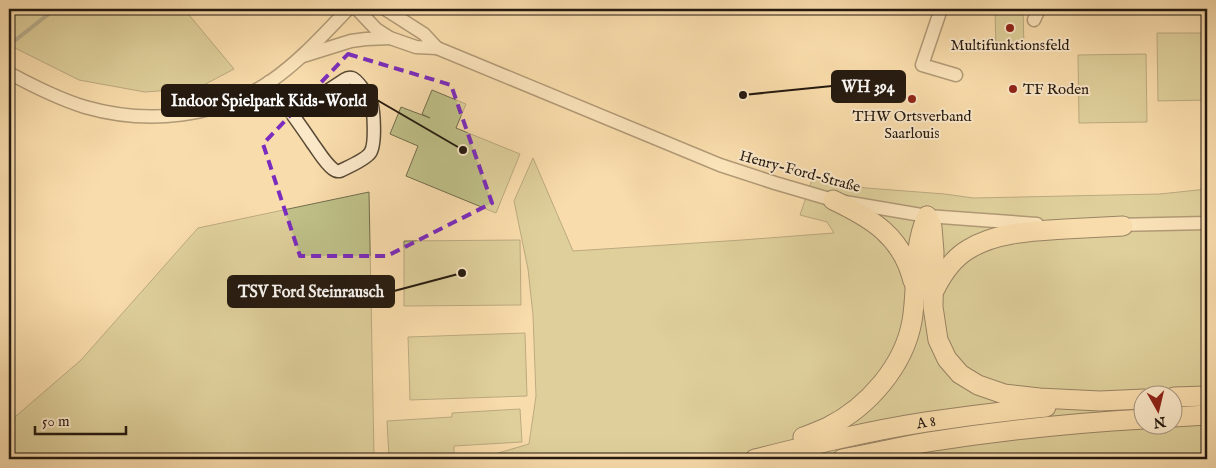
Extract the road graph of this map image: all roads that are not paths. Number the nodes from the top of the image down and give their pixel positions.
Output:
1 (348, 9) edge
2 (357, 9) edge
3 (385, 9) edge
4 (941, 9) edge
5 (390, 38) junction
6 (437, 48) junction
7 (300, 56) junction
8 (9, 73) edge
9 (956, 76) dead end
10 (269, 82) junction
11 (292, 114) junction
12 (833, 200) junction
13 (927, 216) junction
14 (1207, 223) edge
15 (1123, 226) junction
16 (915, 287) junction
17 (934, 290) junction
18 (1207, 396) edge
19 (1184, 397) edge
20 (1134, 400) edge
21 (1100, 402) junction
22 (1207, 416) edge
23 (1184, 417) edge
24 (1134, 420) edge
25 (749, 459) edge
26 (755, 459) edge
27 (842, 459) edge

1 - 7 street
2 - 5 street, Henry-Ford-Straße
3 - 6 street, Henry-Ford-Straße
4 - 9 street
5 - 6 street, Henry-Ford-Straße
5 - 7 street
6 - 12 street, Henry-Ford-Straße
7 - 10 street
8 - 10 street
10 - 11 street
11 - 11 street
12 - 13 street, Henry-Ford-Straße
12 - 16 highway
13 - 15 street, Henry-Ford-Straße
13 - 16 highway
13 - 17 highway
14 - 15 street, Henry-Ford-Straße
15 - 17 highway
16 - 25 highway
17 - 21 highway
18 - 19 highway
20 - 21 highway, A 8
21 - 26 highway, A 8 / A 8
22 - 23 highway
24 - 27 highway, A 8 / A 8

